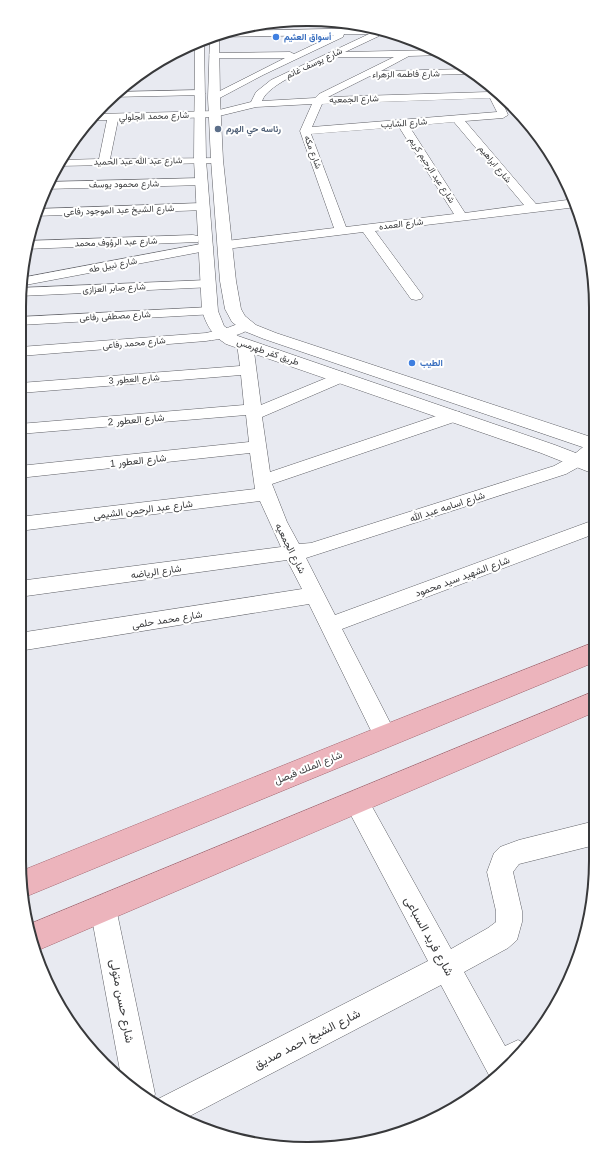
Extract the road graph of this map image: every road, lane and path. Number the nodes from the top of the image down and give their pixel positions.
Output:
1 (348, 32) junction
2 (364, 32) edge
3 (247, 33) edge
4 (376, 35) edge
5 (215, 42) edge
6 (201, 47) edge
7 (429, 53) edge
8 (407, 54) junction
9 (214, 55) junction
10 (295, 55) junction
11 (331, 55) junction
12 (462, 72) edge
13 (366, 74) junction
14 (486, 90) edge
15 (207, 96) junction
16 (496, 98) edge
17 (319, 100) junction
18 (118, 103) edge
19 (256, 104) junction
20 (107, 109) edge
21 (207, 114) junction
22 (457, 119) junction
23 (402, 123) junction
24 (305, 131) junction
25 (200, 160) junction
26 (217, 160) junction
27 (104, 162) junction
28 (66, 163) edge
29 (201, 182) junction
30 (54, 186) edge
31 (569, 204) edge
32 (202, 208) junction
33 (533, 208) junction
34 (42, 213) edge
35 (462, 217) junction
36 (366, 228) junction
37 (341, 231) junction
38 (205, 243) junction
39 (226, 244) junction
40 (33, 245) edge
41 (27, 281) edge
42 (208, 284) junction
43 (27, 292) edge
44 (416, 296) dead end
45 (210, 311) junction
46 (26, 321) edge
47 (246, 325) junction
48 (223, 335) junction
49 (245, 344) junction
50 (26, 351) edge
51 (248, 370) junction
52 (342, 377) junction
53 (26, 388) edge
54 (254, 411) junction
55 (454, 416) junction
56 (26, 429) edge
57 (589, 444) edge
58 (257, 447) junction
59 (586, 464) edge
60 (26, 471) edge
61 (264, 487) junction
62 (26, 523) edge
63 (589, 529) edge
64 (293, 552) junction
65 (26, 588) edge
66 (315, 595) junction
67 (330, 625) junction
68 (26, 641) edge
69 (589, 654) edge
70 (589, 704) edge
71 (385, 736) junction
72 (356, 802) junction
73 (589, 834) edge
74 (27, 882) edge
75 (103, 908) junction
76 (37, 936) edge
77 (446, 967) junction
78 (505, 1061) edge
79 (138, 1086) edge
80 (174, 1108) edge

1 - 2 street
1 - 3 street
1 - 10 street
4 - 11 street, شارع يوسف غانم
5 - 9 street, طريق كفر طهرمس
6 - 15 street, طريق كفر طهرمس
7 - 8 street
8 - 11 street
8 - 13 street
9 - 10 street
9 - 15 street, طريق كفر طهرمس
10 - 15 street
11 - 19 street, شارع يوسف غانم
12 - 13 street, شارع فاطمه الزهراء
13 - 17 street
14 - 17 street, شارع الجمعيه
15 - 18 street
15 - 21 street, طريق كفر طهرمس
16 - 22 street, شارع الشايب
17 - 19 street, شارع الجمعيه
17 - 24 street, شارع مكه
18 - 20 street, شارع محمد الجلولي
18 - 21 street, شارع محمد الجلولي
18 - 27 street
19 - 21 street, شارع الجمعيه
21 - 25 street, طريق كفر طهرمس
21 - 26 street, طريق كفر طهرمس
22 - 23 street, شارع الشايب
22 - 33 street, شارع ابراهيم
23 - 24 street, شارع الشايب
23 - 35 street, شارع عبد الرحيم كريم
24 - 37 street, شارع مكه
25 - 26 street, شارع عبد الله عبد الحميد
25 - 27 street, شارع عبد الله عبد الحميد
25 - 29 street, طريق كفر طهرمس
26 - 39 street, طريق كفر طهرمس
27 - 28 street, شارع عبد الله عبد الحميد
29 - 30 street, شارع محمود يوسف
29 - 32 street, طريق كفر طهرمس
31 - 33 street, شارع العمده
32 - 34 street, شارع الشيخ عبد الموجود رفاعى
32 - 38 street, طريق كفر طهرمس
33 - 35 street, شارع العمده
35 - 36 street, شارع العمده
36 - 37 street, شارع العمده
36 - 44 street
37 - 39 street, شارع العمده
38 - 40 street, شارع عبد الرؤوف محمد
38 - 41 street, شارع نبيل طه
38 - 42 street, طريق كفر طهرمس
39 - 47 street, طريق كفر طهرمس
42 - 43 street, شارع صابر العزازى
42 - 45 street, طريق كفر طهرمس
45 - 46 street, شارع مصطفى رفاعى
45 - 48 street, طريق كفر طهرمس
47 - 48 street, شارع محمد رفاعى
47 - 57 street, طريق كفر طهرمس
48 - 49 street, طريق كفر طهرمس
48 - 50 street, شارع محمد رفاعى
49 - 51 street, شارع الجمعيه
49 - 52 street, طريق كفر طهرمس
51 - 53 street, شارع العطور 3
51 - 54 street, شارع الجمعيه
52 - 54 street, شارع العطور 2
52 - 55 street, طريق كفر طهرمس
54 - 56 street, شارع العطور 2
54 - 58 street, شارع الجمعيه
55 - 59 street, طريق كفر طهرمس
55 - 61 street
58 - 60 street, شارع العطور 1
58 - 61 street, شارع الجمعيه
59 - 64 street, شارع اسامه عبد الله
61 - 62 street, شارع عبد الرحمن الشيمى
61 - 64 street, شارع الجمعيه
63 - 67 street, شارع الشهيد سيد محمود
64 - 65 street, شارع الرياضه
64 - 66 street, شارع الجمعيه
66 - 67 street, شارع الجمعيه
66 - 68 street, شارع محمد حلمى
67 - 71 street, شارع الجمعيه
69 - 71 main road, شارع الملك فيصل
70 - 72 main road
71 - 74 main road, شارع الملك فيصل
72 - 75 main road
72 - 77 street, شارع فريد السباعى
73 - 77 street, شارع الشيخ احمد صديق
75 - 76 main road
75 - 79 street, شارع حسن متولى
77 - 78 street, شارع فريد السباعى
77 - 80 street, شارع الشيخ احمد صديق

